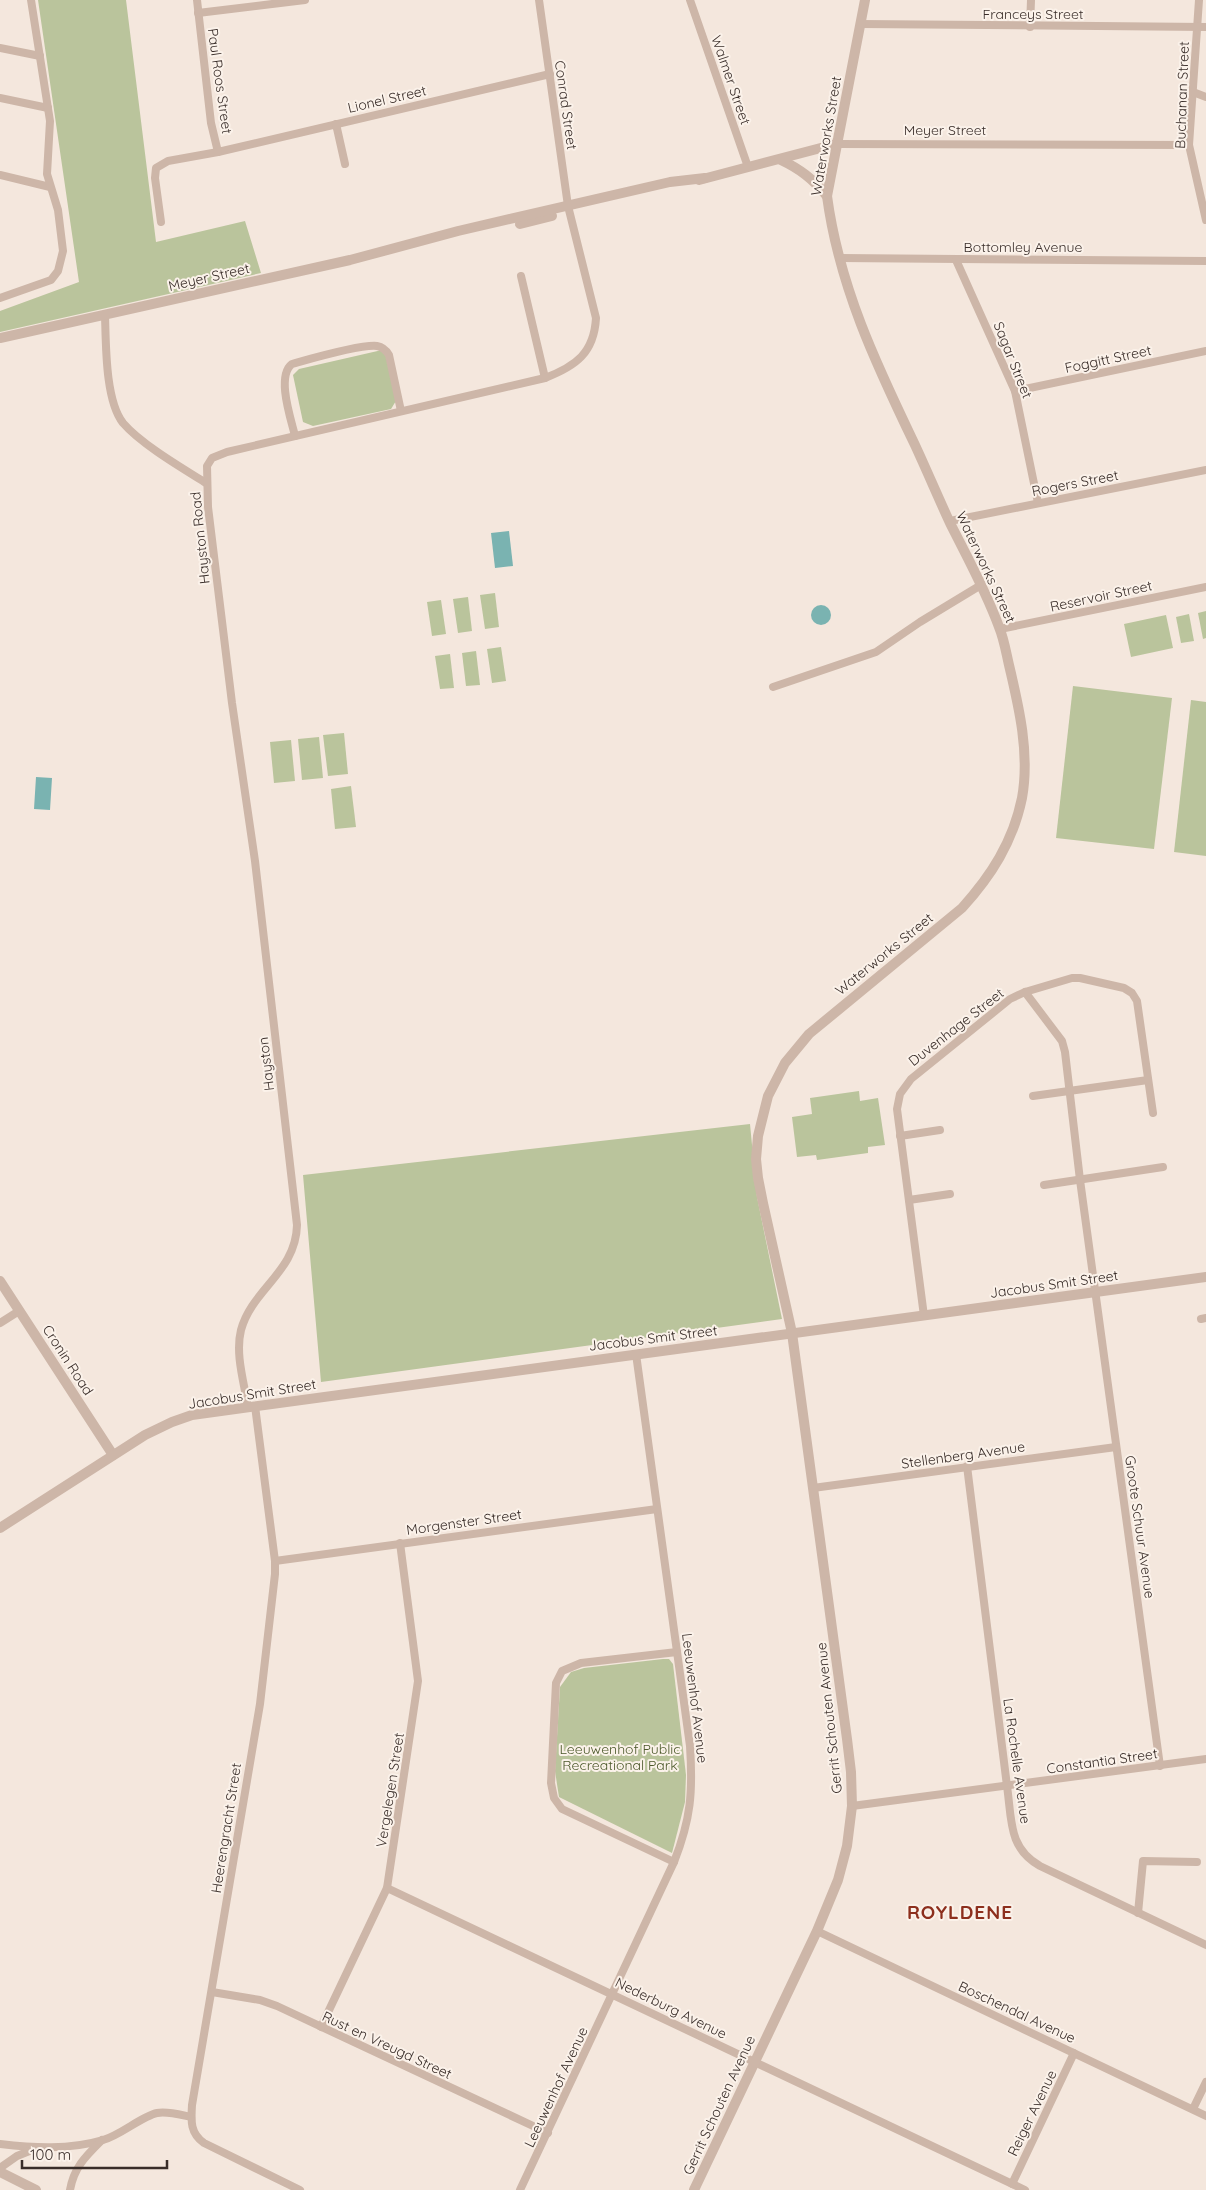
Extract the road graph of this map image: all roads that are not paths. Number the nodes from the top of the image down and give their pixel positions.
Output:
1 (31, 0) edge
2 (197, 0) edge
3 (305, 0) edge
4 (539, 0) edge
5 (690, 0) edge
6 (865, 0) edge
7 (1031, 0) edge
8 (1199, 0) edge
9 (198, 12) junction
10 (860, 24) junction
11 (1030, 26) junction
12 (1202, 27) edge
13 (0, 48) edge
14 (40, 56) junction
15 (550, 74) junction
16 (1193, 92) junction
17 (1206, 97) edge
18 (0, 98) edge
19 (48, 108) junction
20 (336, 124) junction
21 (836, 144) junction
22 (1189, 145) junction
23 (231, 149) joint
24 (218, 152) junction
25 (780, 160) junction
26 (345, 164) dead end
27 (748, 167) junction
28 (0, 175) edge
29 (50, 187) junction
30 (827, 196) junction
31 (569, 209) junction
32 (1206, 220) edge
33 (161, 222) dead end
34 (840, 258) junction
35 (956, 260) junction
36 (1206, 261) edge
37 (521, 276) dead end
38 (0, 298) edge
39 (105, 314) junction
40 (0, 338) edge
41 (1206, 351) edge
42 (545, 378) junction
43 (1015, 391) junction
44 (401, 412) junction
45 (295, 436) junction
46 (1206, 470) edge
47 (206, 483) junction
48 (1038, 503) junction
49 (950, 521) junction
50 (981, 585) junction
51 (1206, 587) edge
52 (1000, 629) junction
53 (773, 687) dead end
54 (232, 703) joint
55 (1025, 992) junction
56 (1148, 1080) junction
57 (1070, 1091) junction
58 (1033, 1096) dead end
59 (1153, 1113) dead end
60 (940, 1130) dead end
61 (900, 1136) junction
62 (1163, 1167) dead end
63 (1080, 1180) junction
64 (1044, 1185) dead end
65 (950, 1194) dead end
66 (909, 1200) junction
67 (1206, 1277) edge
68 (0, 1280) edge
69 (1096, 1291) junction
70 (19, 1311) junction
71 (924, 1316) junction
72 (0, 1323) edge
73 (792, 1333) junction
74 (636, 1354) junction
75 (252, 1406) junction
76 (1116, 1447) junction
77 (113, 1455) junction
78 (968, 1466) junction
79 (813, 1488) junction
80 (657, 1509) junction
81 (0, 1528) edge
82 (400, 1543) junction
83 (276, 1561) junction
84 (677, 1652) junction
85 (1206, 1760) edge
86 (1160, 1766) junction
87 (1006, 1786) junction
88 (852, 1806) junction
89 (674, 1862) junction
90 (1197, 1862) dead end
91 (387, 1888) junction
92 (1138, 1912) junction
93 (817, 1931) junction
94 (1206, 1945) edge
95 (212, 1992) junction
96 (613, 1994) junction
97 (321, 2028) junction
98 (1074, 2053) junction
99 (755, 2062) junction
100 (1206, 2082) edge
101 (1193, 2109) junction
102 (1206, 2116) edge
103 (192, 2118) junction
104 (548, 2133) junction
105 (102, 2140) junction
106 (0, 2144) edge
107 (37, 2148) junction
108 (0, 2168) edge
109 (0, 2172) edge
110 (1012, 2184) junction
111 (36, 2190) edge
112 (70, 2190) edge
113 (300, 2190) edge
114 (520, 2190) edge
115 (694, 2190) edge
116 (1025, 2190) edge

1 - 14 street
2 - 9 street, Paul Roos Street
3 - 9 street
4 - 15 street, Conrad Street
5 - 27 street, Walmer Street
6 - 10 street, Waterworks Street
7 - 11 street
8 - 12 street, Buchanan Street
9 - 24 street, Paul Roos Street
10 - 11 street, Franceys Street
10 - 21 street, Waterworks Street
11 - 12 street, Franceys Street
12 - 16 street, Buchanan Street
13 - 14 street
14 - 19 street
15 - 20 street, Lionel Street
15 - 31 street, Conrad Street
16 - 17 street
16 - 22 street, Buchanan Street
18 - 19 street
19 - 29 street
20 - 23 street, Lionel Street
20 - 26 street
21 - 22 street, Meyer Street
21 - 25 street, Meyer Street
21 - 30 street, Waterworks Street
22 - 32 street, Buchanan Street
23 - 24 street, Paul Roos Street
24 - 33 street
25 - 27 street, Meyer Street
25 - 30 street
27 - 31 street, Meyer Street
28 - 29 street
29 - 38 street
30 - 34 street, Waterworks Street
31 - 39 street, Meyer Street
31 - 42 street, Hayston Road
34 - 35 street, Bottomley Avenue
34 - 49 street, Waterworks Street
35 - 36 street, Bottomley Avenue
35 - 43 street, Sagar Street
37 - 42 street
39 - 40 street, Meyer Street
39 - 47 street
41 - 43 street, Foggitt Street
42 - 44 street, Hayston Road
43 - 48 street, Sagar Street
44 - 45 street, Hayston Road
44 - 45 street
45 - 47 street, Hayston Road
46 - 48 street, Rogers Street
47 - 54 street, Hayston Road
48 - 49 street, Rogers Street
49 - 50 street, Waterworks Street
50 - 52 street, Waterworks Street
50 - 53 street
51 - 52 street, Reservoir Street
52 - 73 street, Waterworks Street
54 - 75 street, Hayston
55 - 56 street
55 - 57 street, Duvenhage Street
55 - 61 street, Duvenhage Street
56 - 57 street
56 - 59 street
57 - 58 street
57 - 63 street, Duvenhage Street
60 - 61 street
61 - 66 street, Duvenhage Street
62 - 63 street
63 - 64 street
63 - 69 street, Duvenhage Street
65 - 66 street
66 - 71 street, Duvenhage Street
67 - 69 street, Jacobus Smit Street
68 - 70 street, Cronin Road
69 - 71 street, Jacobus Smit Street
69 - 76 street, Groote Schuur Avenue
70 - 72 street
70 - 77 street, Cronin Road
71 - 73 street, Jacobus Smit Street
73 - 74 street, Jacobus Smit Street
73 - 79 street, Gerrit Schouten Avenue
74 - 75 street, Jacobus Smit Street
74 - 80 street, Leeuwenhof Avenue
75 - 77 street, Jacobus Smit Street
75 - 83 street, Heerengracht Street
76 - 78 street, Stellenberg Avenue
76 - 86 street, Groote Schuur Avenue
77 - 81 street, Jacobus Smit Street
78 - 79 street, Stellenberg Avenue
78 - 87 street, La Rochelle Avenue
79 - 88 street, Gerrit Schouten Avenue
80 - 82 street, Morgenster Street
80 - 84 street, Leeuwenhof Avenue
82 - 83 street, Morgenster Street
82 - 91 street, Vergelegen Street
83 - 95 street, Heerengracht Street
84 - 89 street, Leeuwenhof Avenue
84 - 89 street
85 - 86 street, Constantia Street
86 - 87 street, Constantia Street
87 - 88 street, Constantia Street
87 - 92 street, La Rochelle Avenue
88 - 93 street, Gerrit Schouten Avenue
89 - 96 street, Leeuwenhof Avenue
90 - 92 street
91 - 96 street, Nederburg Avenue
91 - 97 street, Vergelegen Street
92 - 94 street, La Rochelle Avenue
93 - 98 street, Boschendal Avenue
93 - 99 street, Gerrit Schouten Avenue
95 - 97 street, Rust en Vreugd Street
95 - 103 street, Heerengracht Street
96 - 99 street, Nederburg Avenue
96 - 104 street, Leeuwenhof Avenue
97 - 104 street, Rust en Vreugd Street
98 - 101 street, Boschendal Avenue
98 - 110 street, Reiger Avenue
99 - 110 street, Nederburg Avenue
99 - 115 street, Gerrit Schouten Avenue
100 - 101 street
101 - 102 street, Boschendal Avenue
103 - 105 street
103 - 113 street
104 - 114 street, Leeuwenhof Avenue
105 - 107 street
105 - 112 street
106 - 107 street
107 - 108 street
109 - 111 street
110 - 116 street, Nederburg Avenue

